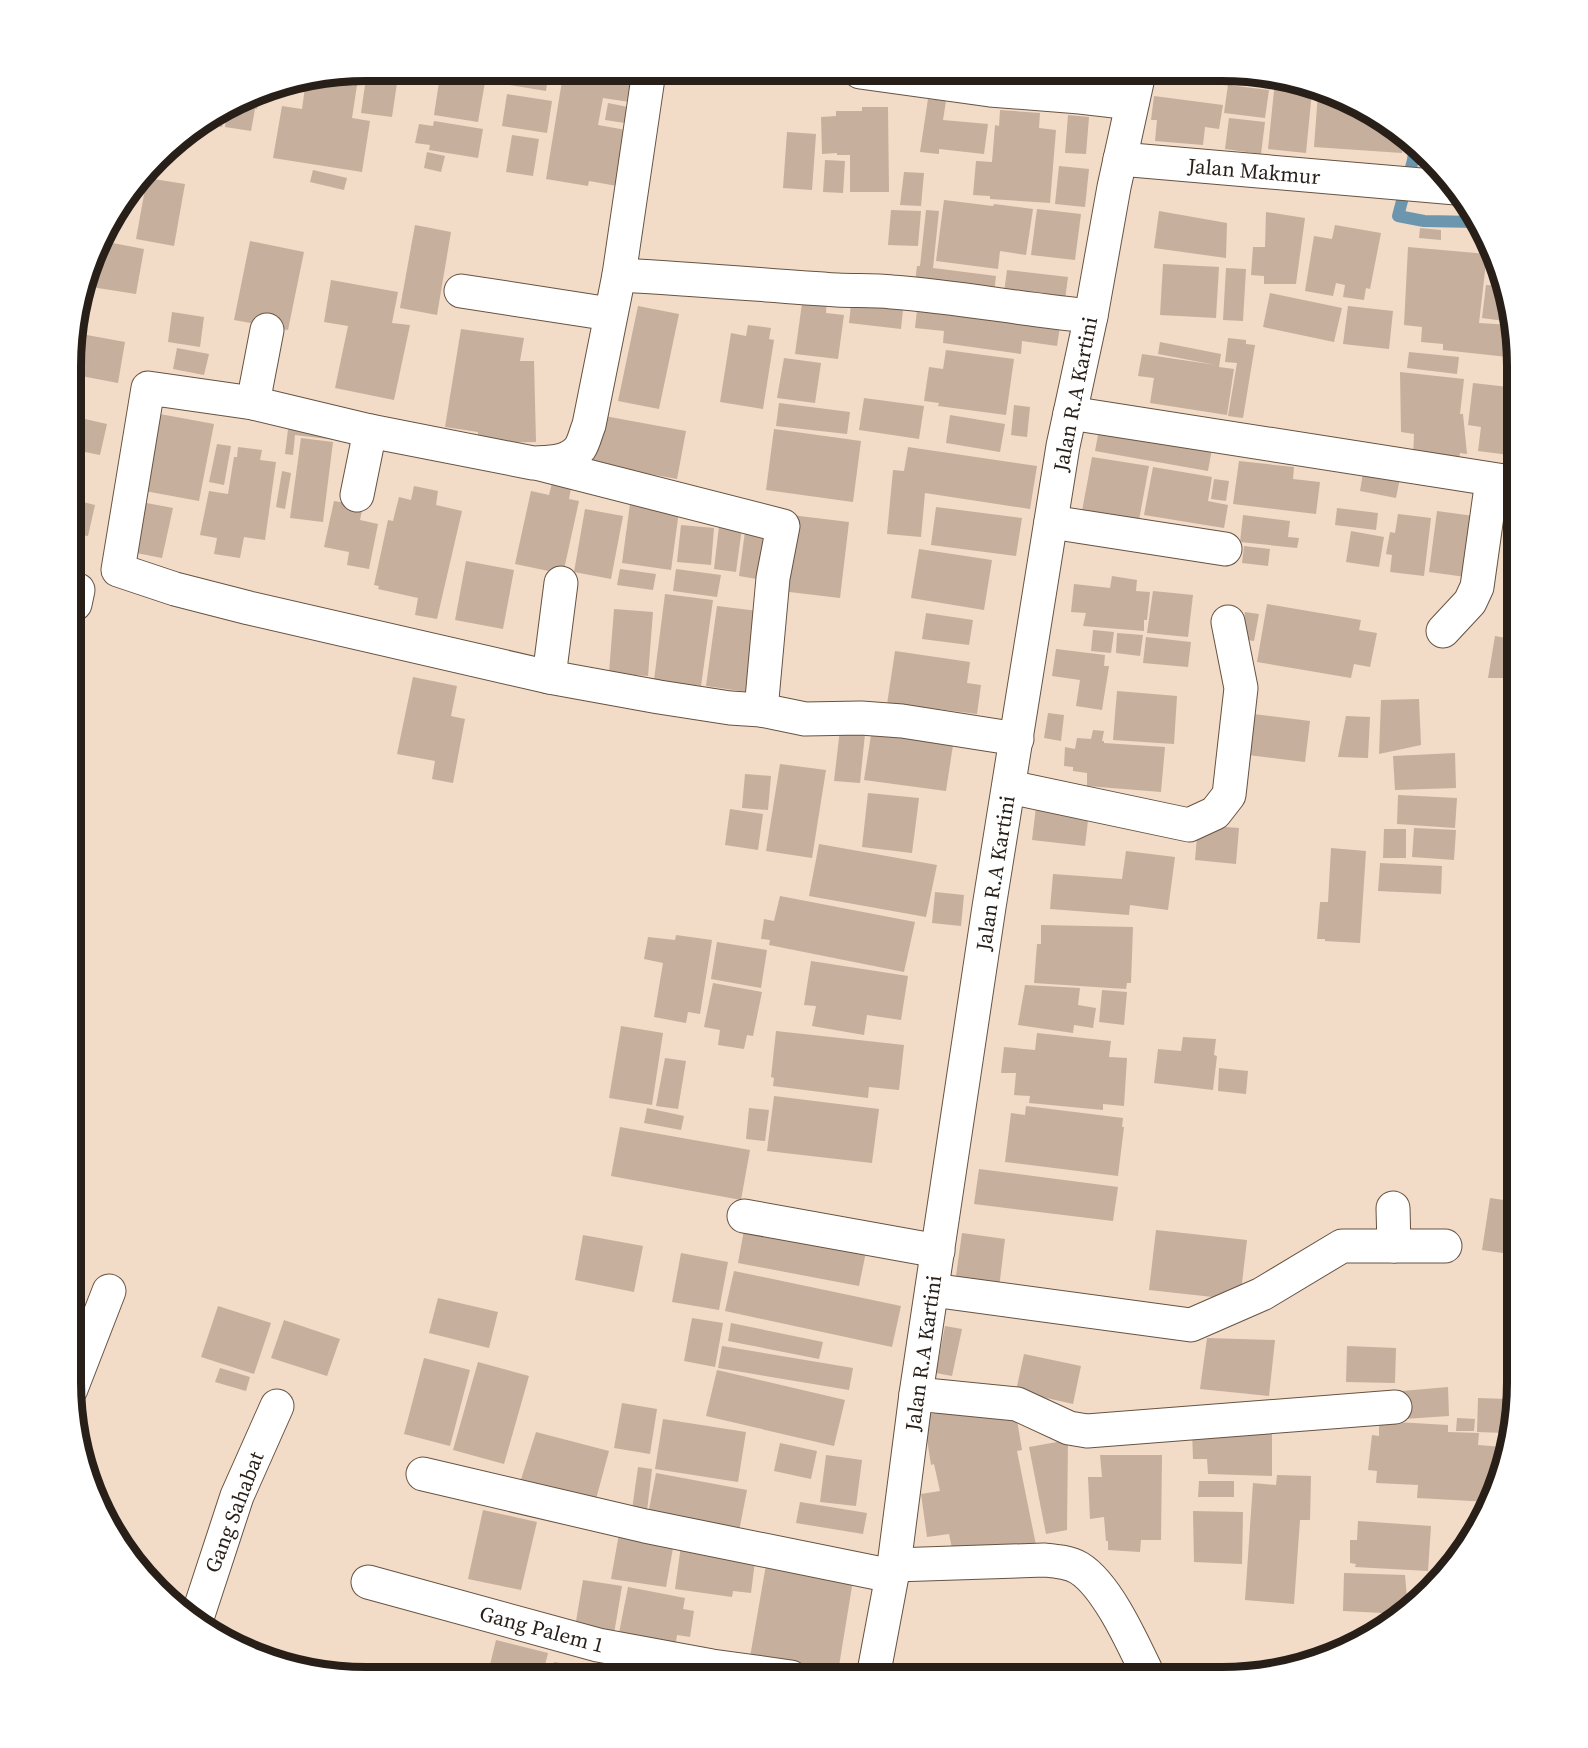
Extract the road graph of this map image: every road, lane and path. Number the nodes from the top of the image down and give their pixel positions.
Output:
1 (648, 81) edge
2 (925, 81) edge
3 (1135, 88) edge
4 (1120, 159) junction
5 (1441, 186) edge
6 (619, 275) junction
7 (461, 291) dead end
8 (610, 314) junction
9 (1091, 316) junction
10 (267, 330) dead end
11 (253, 403) junction
12 (1070, 413) junction
13 (370, 431) junction
14 (534, 463) junction
15 (1505, 482) edge
16 (357, 495) dead end
17 (1051, 522) junction
18 (1225, 549) dead end
19 (561, 583) dead end
20 (1228, 622) dead end
21 (1443, 632) dead end
22 (549, 677) junction
23 (761, 710) junction
24 (1017, 739) junction
25 (1009, 787) junction
26 (1393, 1208) dead end
27 (744, 1216) dead end
28 (1394, 1246) junction
29 (1445, 1246) dead end
30 (938, 1251) junction
31 (932, 1290) junction
32 (110, 1291) dead end
33 (81, 1364) edge
34 (916, 1394) junction
35 (277, 1406) dead end
36 (1395, 1407) dead end
37 (423, 1474) dead end
38 (893, 1571) junction
39 (368, 1582) dead end
40 (199, 1612) edge
41 (719, 1667) edge
42 (875, 1667) edge
43 (1144, 1667) edge

1 - 6 street
2 - 3 street
3 - 4 street, Jalan R.A Kartini
4 - 5 street, Jalan Makmur
4 - 9 street, Jalan R.A Kartini
6 - 8 street
6 - 9 street
7 - 8 street
8 - 14 street
9 - 12 street, Jalan R.A Kartini
10 - 11 street
11 - 13 street
11 - 22 street
12 - 15 street
12 - 17 street, Jalan R.A Kartini
13 - 14 street
13 - 16 street
14 - 23 street
15 - 21 street
17 - 18 street
17 - 24 street, Jalan R.A Kartini
19 - 22 street
20 - 25 street
22 - 23 street
23 - 24 street
24 - 25 street, Jalan R.A Kartini
25 - 30 street, Jalan R.A Kartini
26 - 28 street
27 - 30 street
28 - 29 street
28 - 31 street
30 - 31 street, Jalan R.A Kartini
31 - 34 street, Jalan R.A Kartini
32 - 33 street
34 - 36 street
34 - 38 street, Jalan R.A Kartini
35 - 40 street, Gang Sahabat
37 - 38 street
38 - 42 street, Jalan R.A Kartini
38 - 43 street
39 - 41 street, Gang Palem 1

